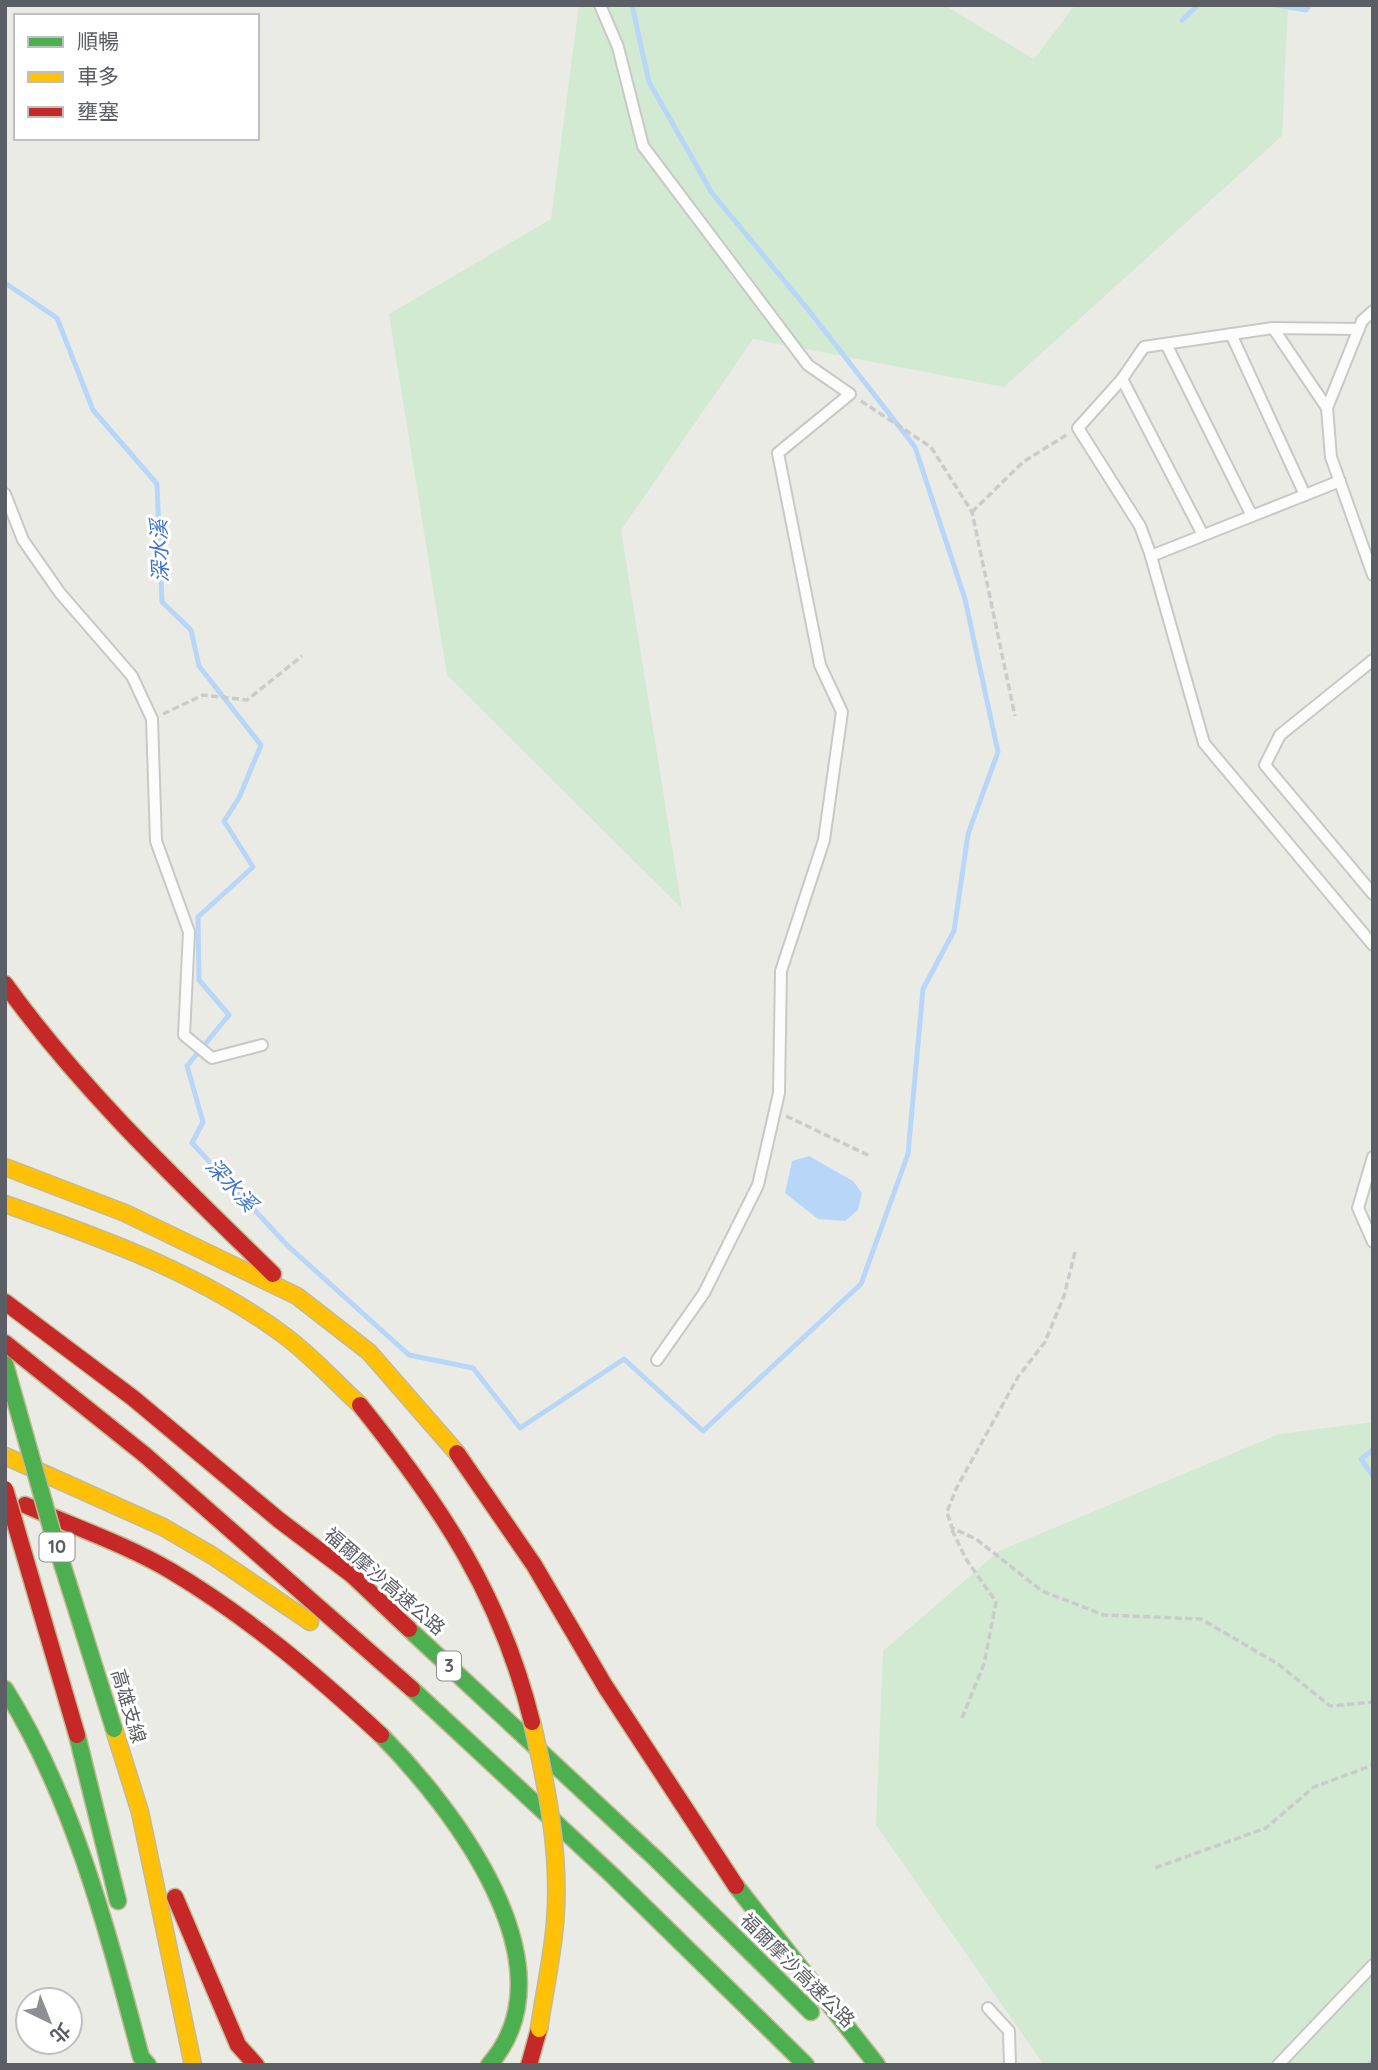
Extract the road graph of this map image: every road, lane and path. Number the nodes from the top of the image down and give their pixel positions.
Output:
1 (600, 5) edge
2 (1373, 311) edge
3 (1273, 328) junction
4 (1359, 329) junction
5 (1231, 334) junction
6 (1166, 344) junction
7 (1122, 379) junction
8 (850, 394) junction
9 (1327, 408) junction
10 (1079, 428) junction
11 (1340, 481) junction
12 (5, 494) edge
13 (1304, 495) junction
14 (972, 512) junction
15 (1252, 516) junction
16 (1203, 535) junction
17 (1151, 556) junction
18 (1373, 575) edge
19 (302, 656) dead end
20 (1373, 660) edge
21 (1015, 716) dead end
22 (152, 719) junction
23 (1373, 894) edge
24 (1373, 946) edge
25 (5, 984) edge
26 (262, 1045) dead end
27 (776, 1110) junction
28 (870, 1156) dead end
29 (1373, 1157) edge
30 (5, 1167) edge
31 (5, 1204) edge
32 (1373, 1242) edge
33 (1075, 1252) dead end
34 (297, 1297) junction
35 (5, 1302) edge
36 (5, 1343) edge
37 (657, 1360) dead end
38 (5, 1364) edge
39 (5, 1456) edge
40 (5, 1489) edge
41 (5, 1496) edge
42 (952, 1528) junction
43 (384, 1662) junction
44 (5, 1689) edge
45 (1373, 1702) edge
46 (962, 1718) dead end
47 (1373, 1765) edge
48 (140, 1812) junction
49 (1155, 1868) dead end
50 (123, 1920) dead end
51 (1373, 1965) edge
52 (139, 1986) dead end
53 (988, 2008) dead end
54 (1373, 2060) edge
55 (148, 2065) edge
56 (159, 2065) edge
57 (193, 2065) edge
58 (256, 2065) edge
59 (489, 2065) edge
60 (529, 2065) edge
61 (806, 2065) edge
62 (864, 2065) edge
63 (877, 2065) edge
64 (1010, 2065) edge
65 (1278, 2065) edge
66 (1368, 2065) edge

1 - 8 lane
2 - 4 lane
3 - 4 lane
3 - 5 lane
3 - 9 lane
4 - 9 lane
5 - 6 lane
5 - 13 lane
6 - 7 lane
6 - 15 lane
7 - 10 lane
7 - 16 lane
8 - 14 path
8 - 27 lane
9 - 11 lane
10 - 14 path
10 - 17 lane
11 - 13 lane
11 - 18 lane
12 - 22 lane
13 - 15 lane
14 - 21 path
15 - 16 lane
16 - 17 lane
17 - 24 lane
19 - 22 path
20 - 23 lane
22 - 26 lane
25 - 34 highway
27 - 28 path
27 - 37 lane
29 - 32 lane
30 - 34 highway
31 - 60 highway, bridge
33 - 42 path
34 - 63 highway
35 - 62 highway, 福爾摩沙高速公路 / 3
36 - 43 highway, 3
38 - 48 highway, 高雄支線 / 10, bridge
39 - 43 highway
40 - 50 highway, 10, bridge
41 - 59 highway
42 - 45 path
42 - 46 path
43 - 61 highway, 3
44 - 55 highway
47 - 49 path
48 - 57 highway, 高雄支線 / 10
48 - 58 highway
51 - 65 lane
52 - 56 highway
53 - 64 lane
54 - 66 path

